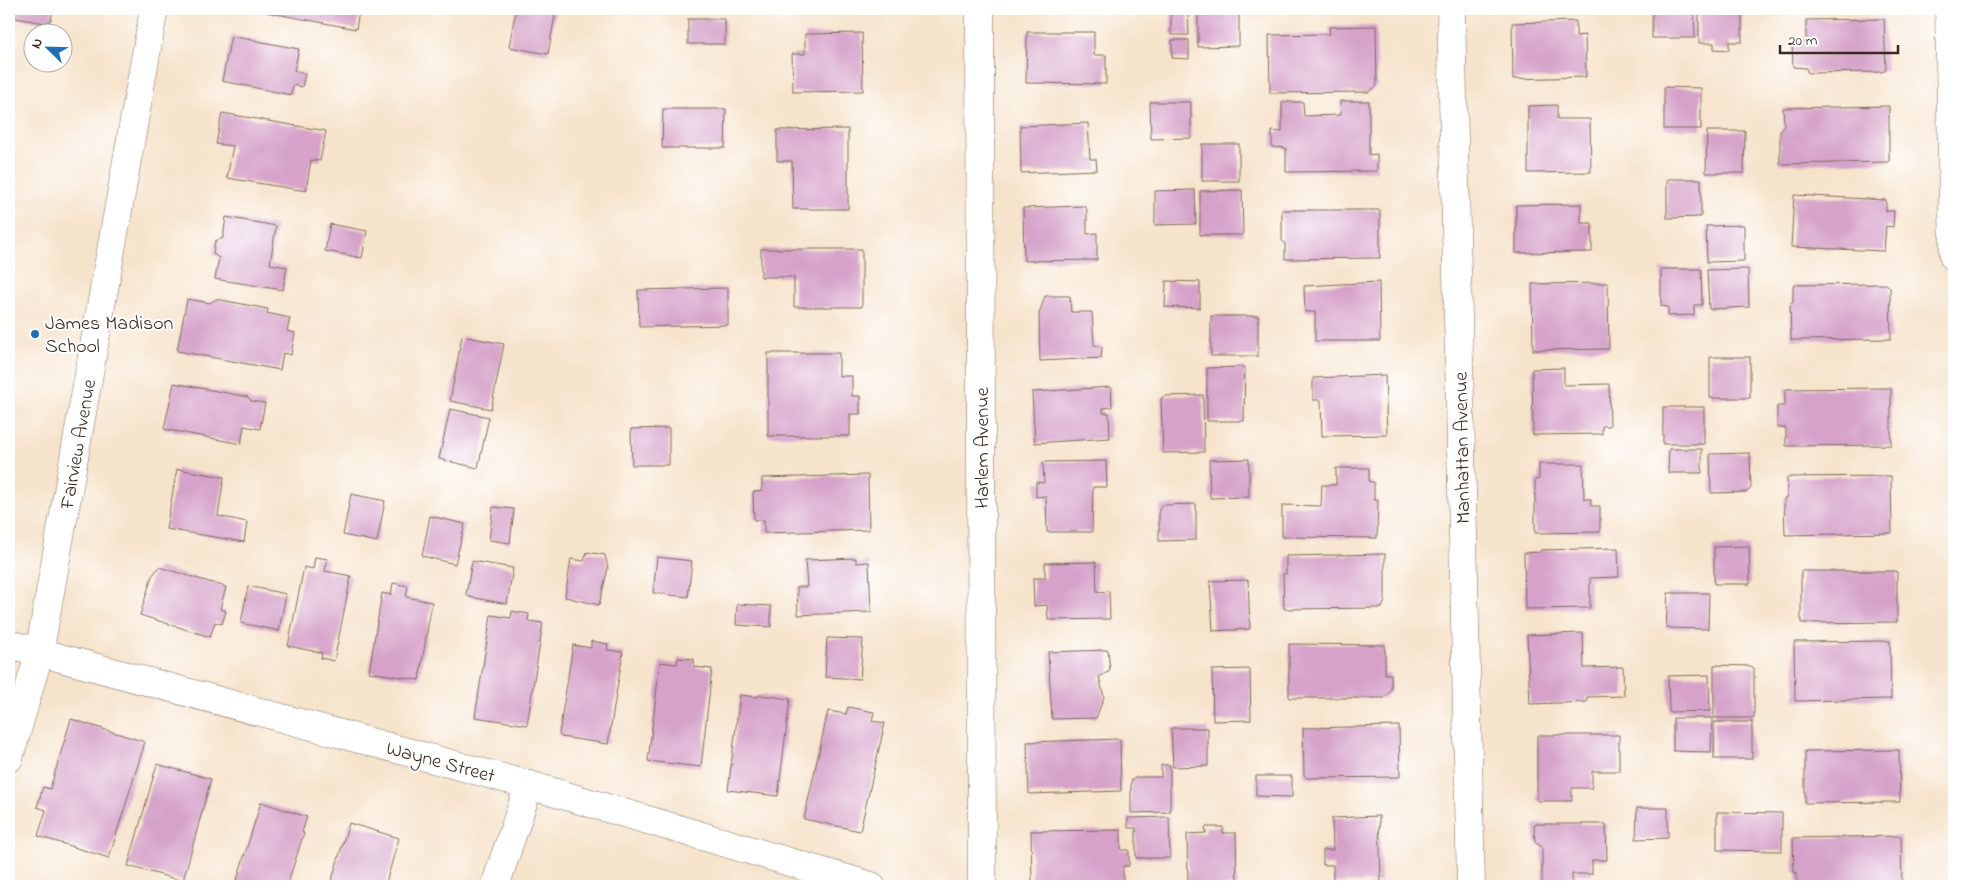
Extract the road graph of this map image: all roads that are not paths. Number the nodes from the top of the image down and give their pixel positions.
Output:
1 (154, 9) edge
2 (980, 9) edge
3 (1451, 9) edge
4 (1949, 9) edge
5 (1954, 257) edge
6 (9, 644) edge
7 (40, 654) junction
8 (9, 758) edge
9 (529, 785) junction
10 (495, 886) edge
11 (871, 886) edge
12 (982, 886) edge
13 (1471, 886) edge

1 - 7 street, Fairview Avenue
2 - 12 street, Harlem Avenue
3 - 13 street, Manhattan Avenue
4 - 5 street
6 - 7 street, Wayne Street
7 - 8 street, Fairview Avenue
7 - 9 street, Wayne Street
9 - 10 street
9 - 11 street, Wayne Street

